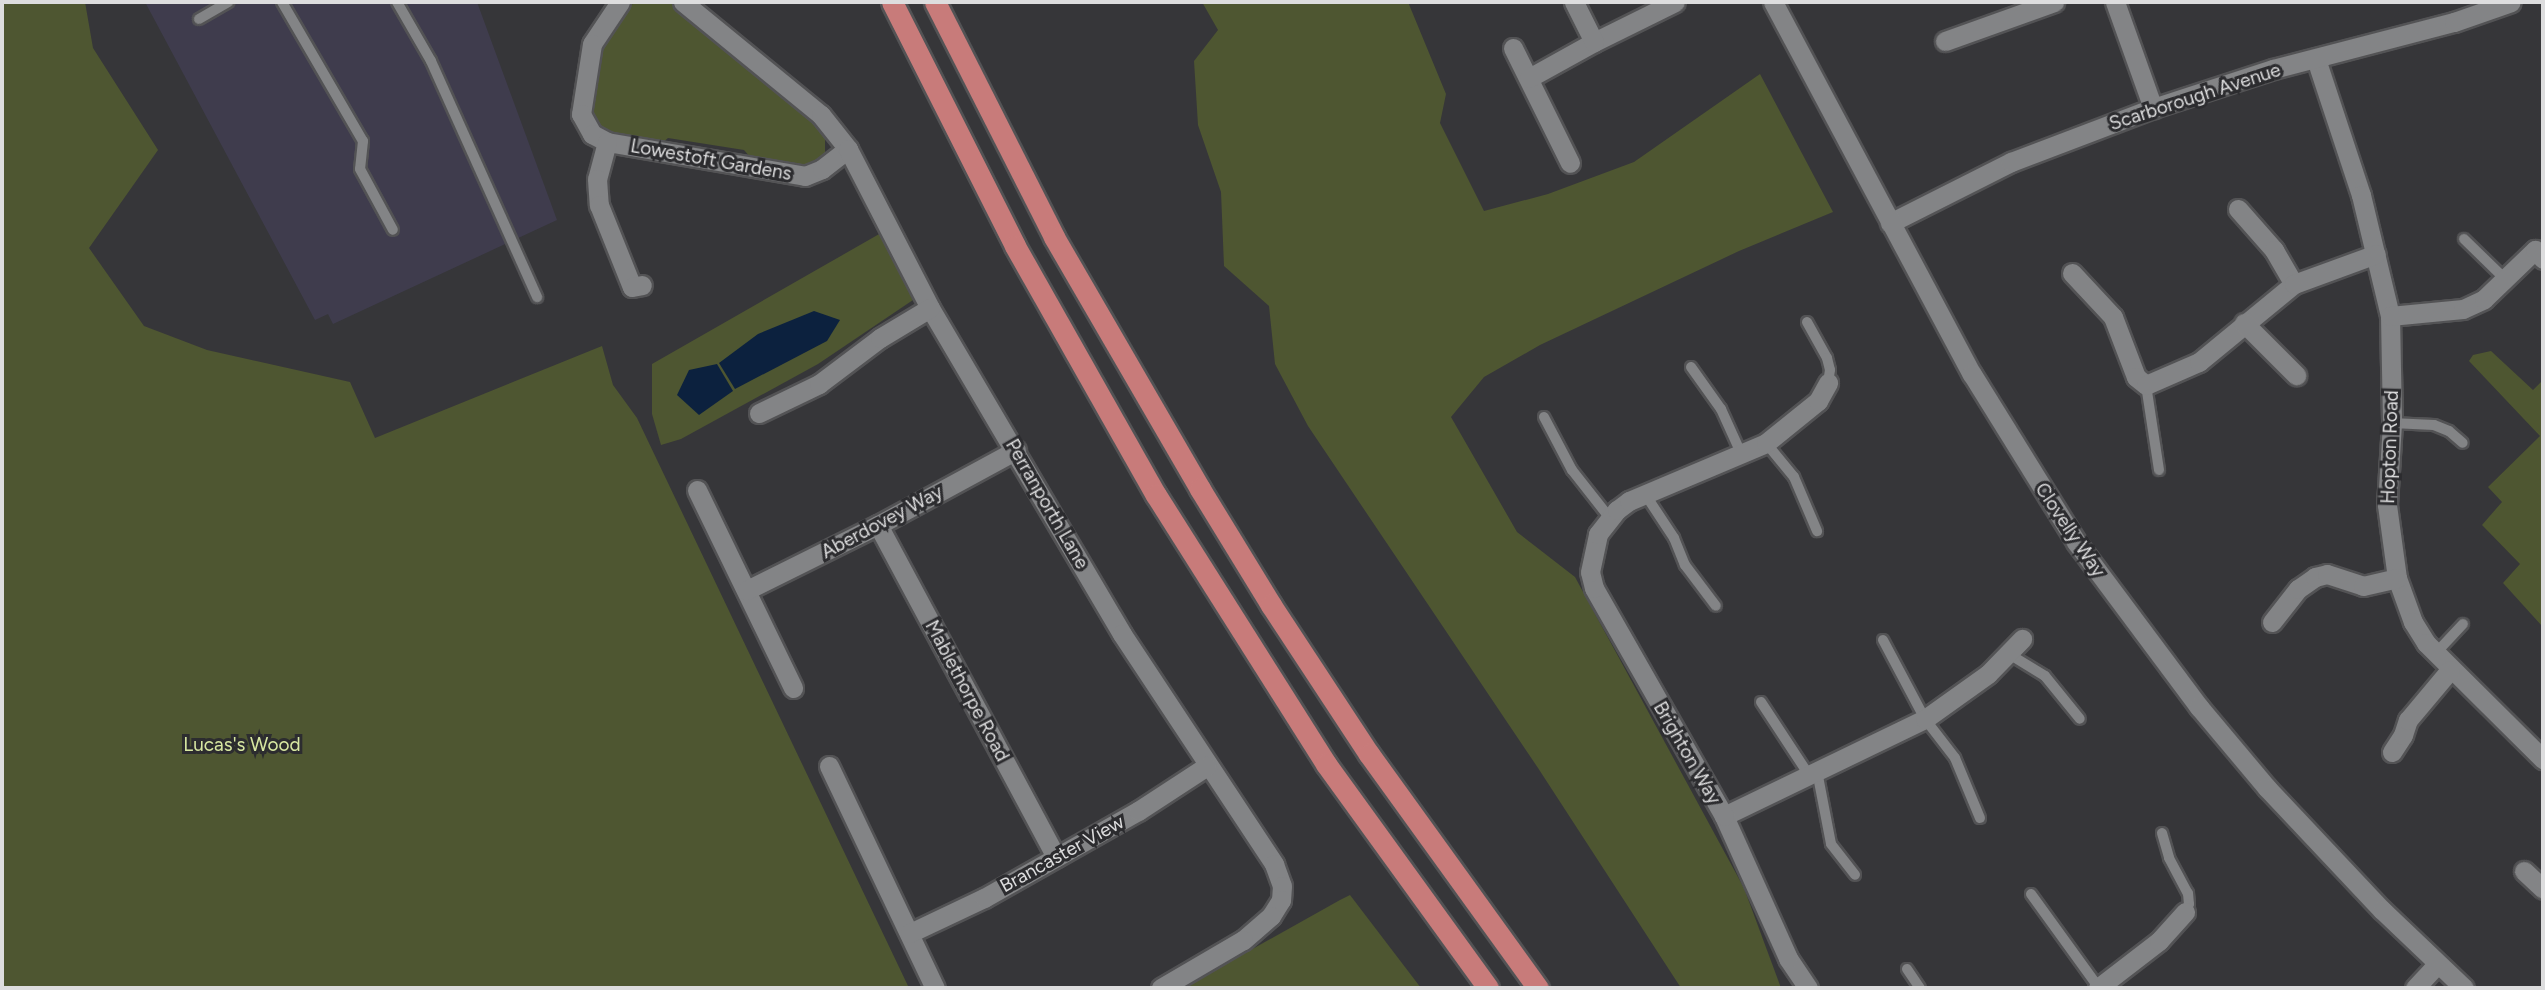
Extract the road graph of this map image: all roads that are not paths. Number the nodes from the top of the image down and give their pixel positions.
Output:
1 (229, 2) edge
2 (282, 2) edge
3 (397, 2) edge
4 (620, 2) edge
5 (892, 2) edge
6 (935, 2) edge
7 (1574, 2) edge
8 (1675, 2) edge
9 (1773, 2) edge
10 (2054, 2) edge
11 (2115, 2) edge
12 (2511, 2) edge
13 (693, 5) edge
14 (199, 19) dead end
15 (1945, 41) dead end
16 (1594, 42) junction
17 (1513, 48) dead end
18 (2316, 59) junction
19 (1529, 78) junction
20 (2153, 108) junction
21 (607, 142) junction
22 (848, 149) junction
23 (1570, 163) dead end
24 (2238, 209) dead end
25 (1890, 223) junction
26 (393, 229) dead end
27 (2464, 239) dead end
28 (2540, 250) edge
29 (2376, 254) junction
30 (2072, 274) dead end
31 (2506, 280) junction
32 (2294, 284) junction
33 (642, 285) dead end
34 (537, 297) dead end
35 (930, 308) junction
36 (2390, 316) junction
37 (1807, 321) dead end
38 (2244, 323) junction
39 (1691, 367) dead end
40 (2295, 375) dead end
41 (1828, 383) joint
42 (2146, 385) junction
43 (760, 413) dead end
44 (1544, 418) dead end
45 (2392, 423) junction
46 (1766, 443) junction
47 (2463, 443) dead end
48 (1016, 450) junction
49 (1741, 453) junction
50 (2159, 470) dead end
51 (697, 489) dead end
52 (1645, 494) junction
53 (1609, 517) junction
54 (878, 525) junction
55 (1817, 531) dead end
56 (2396, 578) junction
57 (747, 590) junction
58 (1716, 606) dead end
59 (2272, 622) dead end
60 (2463, 624) dead end
61 (2022, 639) dead end
62 (1883, 640) dead end
63 (2435, 653) junction
64 (2009, 654) junction
65 (2450, 670) junction
66 (793, 688) dead end
67 (1761, 702) dead end
68 (1925, 719) junction
69 (2080, 719) dead end
70 (2392, 752) dead end
71 (2543, 759) edge
72 (829, 766) dead end
73 (1207, 766) junction
74 (1813, 773) junction
75 (1724, 816) junction
76 (1980, 818) dead end
77 (2162, 833) dead end
78 (1056, 856) junction
79 (2524, 871) dead end
80 (1855, 875) dead end
81 (2543, 889) edge
82 (2031, 894) dead end
83 (2185, 912) joint
84 (910, 933) junction
85 (2437, 964) junction
86 (1907, 969) dead end
87 (935, 988) edge
88 (1161, 988) edge
89 (1488, 988) edge
90 (1538, 988) edge
91 (1808, 988) edge
92 (1920, 988) edge
93 (2099, 988) edge
94 (2415, 988) edge
95 (2464, 988) edge

1 - 14 lane
2 - 26 lane
3 - 34 lane
4 - 21 street, Lowestoft Gardens
5 - 89 highway
6 - 90 highway
7 - 16 street
8 - 16 street
9 - 25 street, Clovelly Way
10 - 15 street
11 - 20 street
12 - 18 street, Scarborough Avenue
13 - 22 street, Perranporth Lane
16 - 19 street
17 - 19 street
18 - 20 street, Scarborough Avenue
18 - 29 street, Hopton Road
19 - 23 street
20 - 25 street, Scarborough Avenue
21 - 22 street, Lowestoft Gardens
21 - 33 street, Lowestoft Gardens
22 - 35 street, Perranporth Lane
24 - 32 street
25 - 85 street, Clovelly Way
27 - 31 lane
28 - 31 street
29 - 32 street
29 - 36 street, Hopton Road
30 - 42 street
31 - 36 street
32 - 38 street
35 - 43 street
35 - 48 street, Perranporth Lane
36 - 45 street, Hopton Road
37 - 41 lane, Brighton Way
38 - 40 street
38 - 42 street
39 - 49 lane
41 - 46 street, Brighton Way
42 - 50 lane
44 - 53 lane
45 - 47 lane
45 - 56 street, Hopton Road
46 - 49 street, Brighton Way
46 - 55 lane
48 - 54 street, Aberdovey Way
48 - 73 street, Perranporth Lane
49 - 52 street, Brighton Way
51 - 57 street
52 - 53 street, Brighton Way
52 - 58 lane
53 - 75 street, Brighton Way
54 - 57 street, Aberdovey Way
54 - 78 street, Mablethorpe Road
56 - 59 street
56 - 63 street, Hopton Road
57 - 66 street
60 - 63 lane
61 - 64 street
62 - 68 lane
63 - 65 street, Hopton Road
64 - 68 street
64 - 69 lane
65 - 70 street
65 - 71 street, Hopton Road
67 - 74 lane
68 - 74 street
68 - 76 lane
72 - 84 street
73 - 78 street, Brancaster View
73 - 88 street, Perranporth Lane
74 - 75 street
74 - 80 lane
75 - 91 street, Brighton Way
77 - 83 lane
78 - 84 street, Brancaster View
79 - 81 street
82 - 93 lane
83 - 93 street
84 - 87 street
85 - 94 street
85 - 95 street, Clovelly Way
86 - 92 lane

